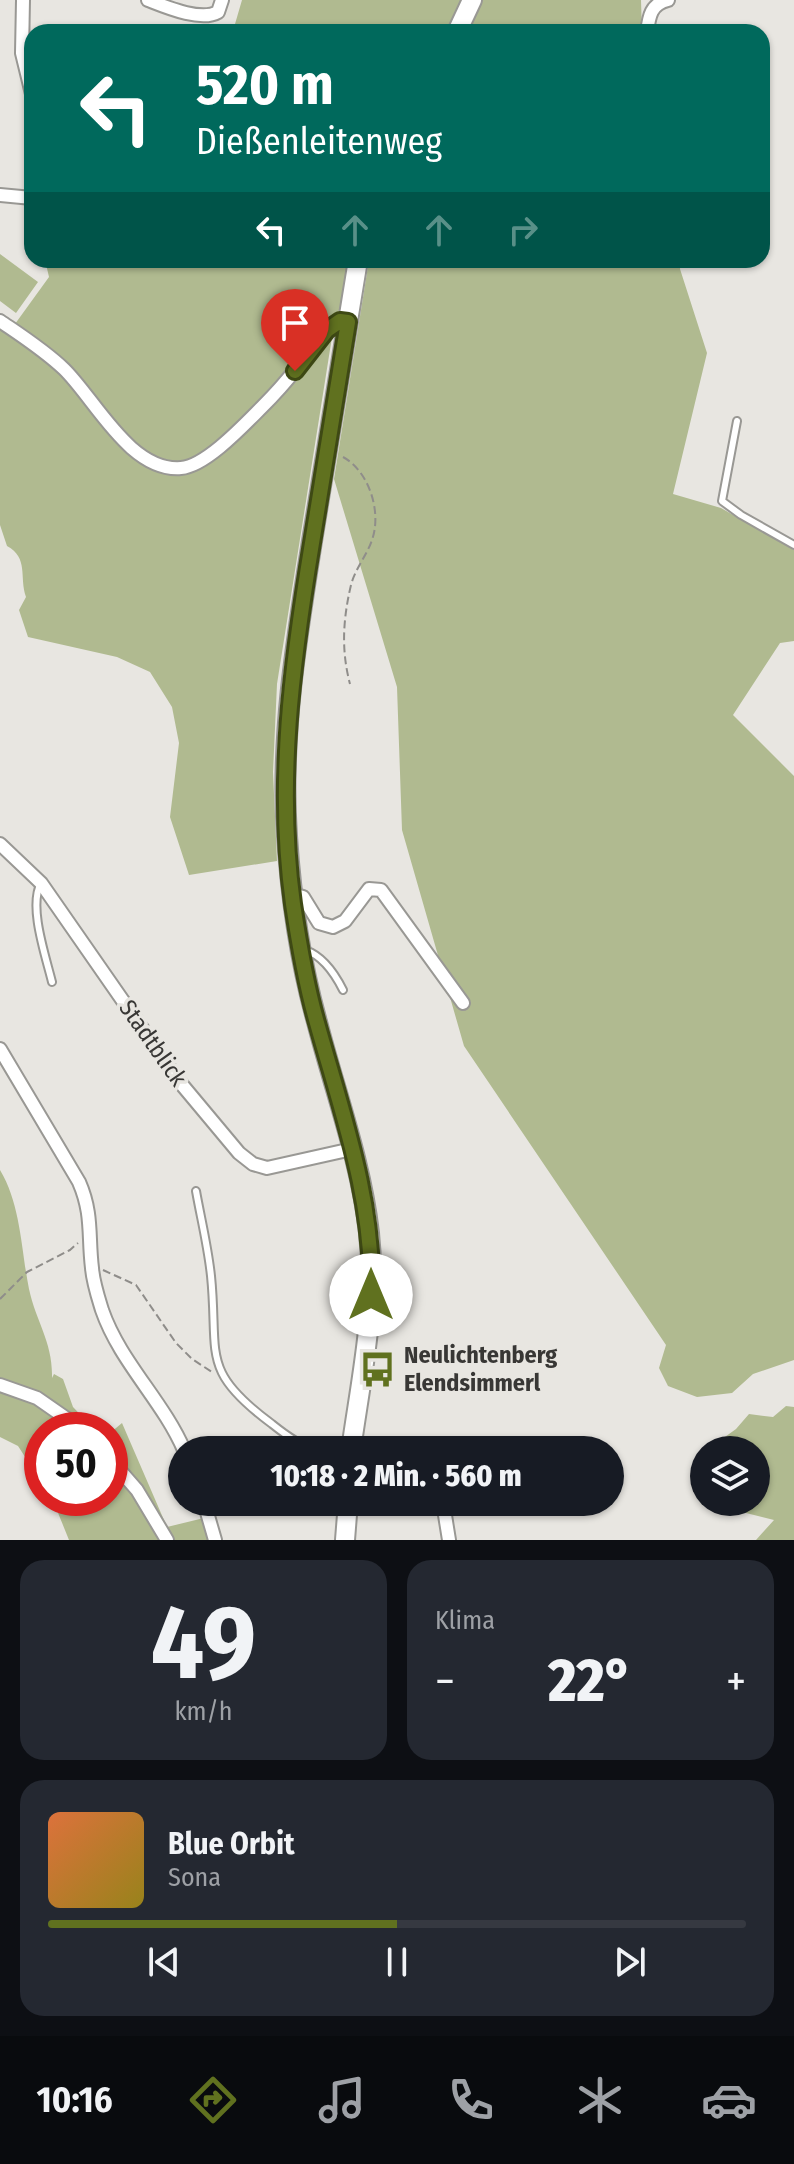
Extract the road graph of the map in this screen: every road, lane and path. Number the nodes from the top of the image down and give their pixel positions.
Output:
1 (23, 0) edge
2 (148, 0) edge
3 (222, 0) edge
4 (472, 0) edge
5 (668, 0) edge
6 (461, 24) edge
7 (649, 24) edge
8 (24, 61) edge
9 (0, 195) edge
10 (24, 197) edge
11 (357, 268) edge
12 (0, 321) edge
13 (348, 322) junction
14 (737, 421) dead end
15 (327, 451) junction
16 (794, 545) edge
17 (350, 684) dead end
18 (0, 844) edge
19 (41, 883) junction
20 (292, 894) junction
21 (301, 949) junction
22 (52, 982) dead end
23 (343, 990) dead end
24 (463, 1003) dead end
25 (0, 1049) edge
26 (349, 1149) junction
27 (196, 1191) dead end
28 (91, 1226) junction
29 (92, 1269) junction
30 (0, 1299) edge
31 (221, 1373) junction
32 (0, 1385) edge
33 (57, 1412) edge
34 (177, 1436) edge
35 (290, 1436) edge
36 (350, 1436) edge
37 (128, 1480) edge
38 (208, 1516) edge
39 (347, 1516) edge
40 (445, 1516) edge
41 (167, 1540) edge
42 (215, 1540) edge
43 (345, 1540) edge
44 (449, 1540) edge

1 - 8 street
2 - 3 street
4 - 6 main road
5 - 7 street
9 - 10 street
11 - 13 main road
12 - 13 street
13 - 15 main road
14 - 16 lane
15 - 17 path
15 - 20 main road
18 - 19 street, Stadtblick
19 - 22 lane
19 - 26 street, Stadtblick
20 - 21 main road
20 - 24 street
21 - 23 lane
21 - 26 main road
25 - 28 street
26 - 36 main road
27 - 31 lane
28 - 29 street
28 - 30 path
29 - 31 path
29 - 34 street
31 - 35 lane
32 - 33 street
37 - 41 street
38 - 42 street
39 - 43 main road
40 - 44 street

